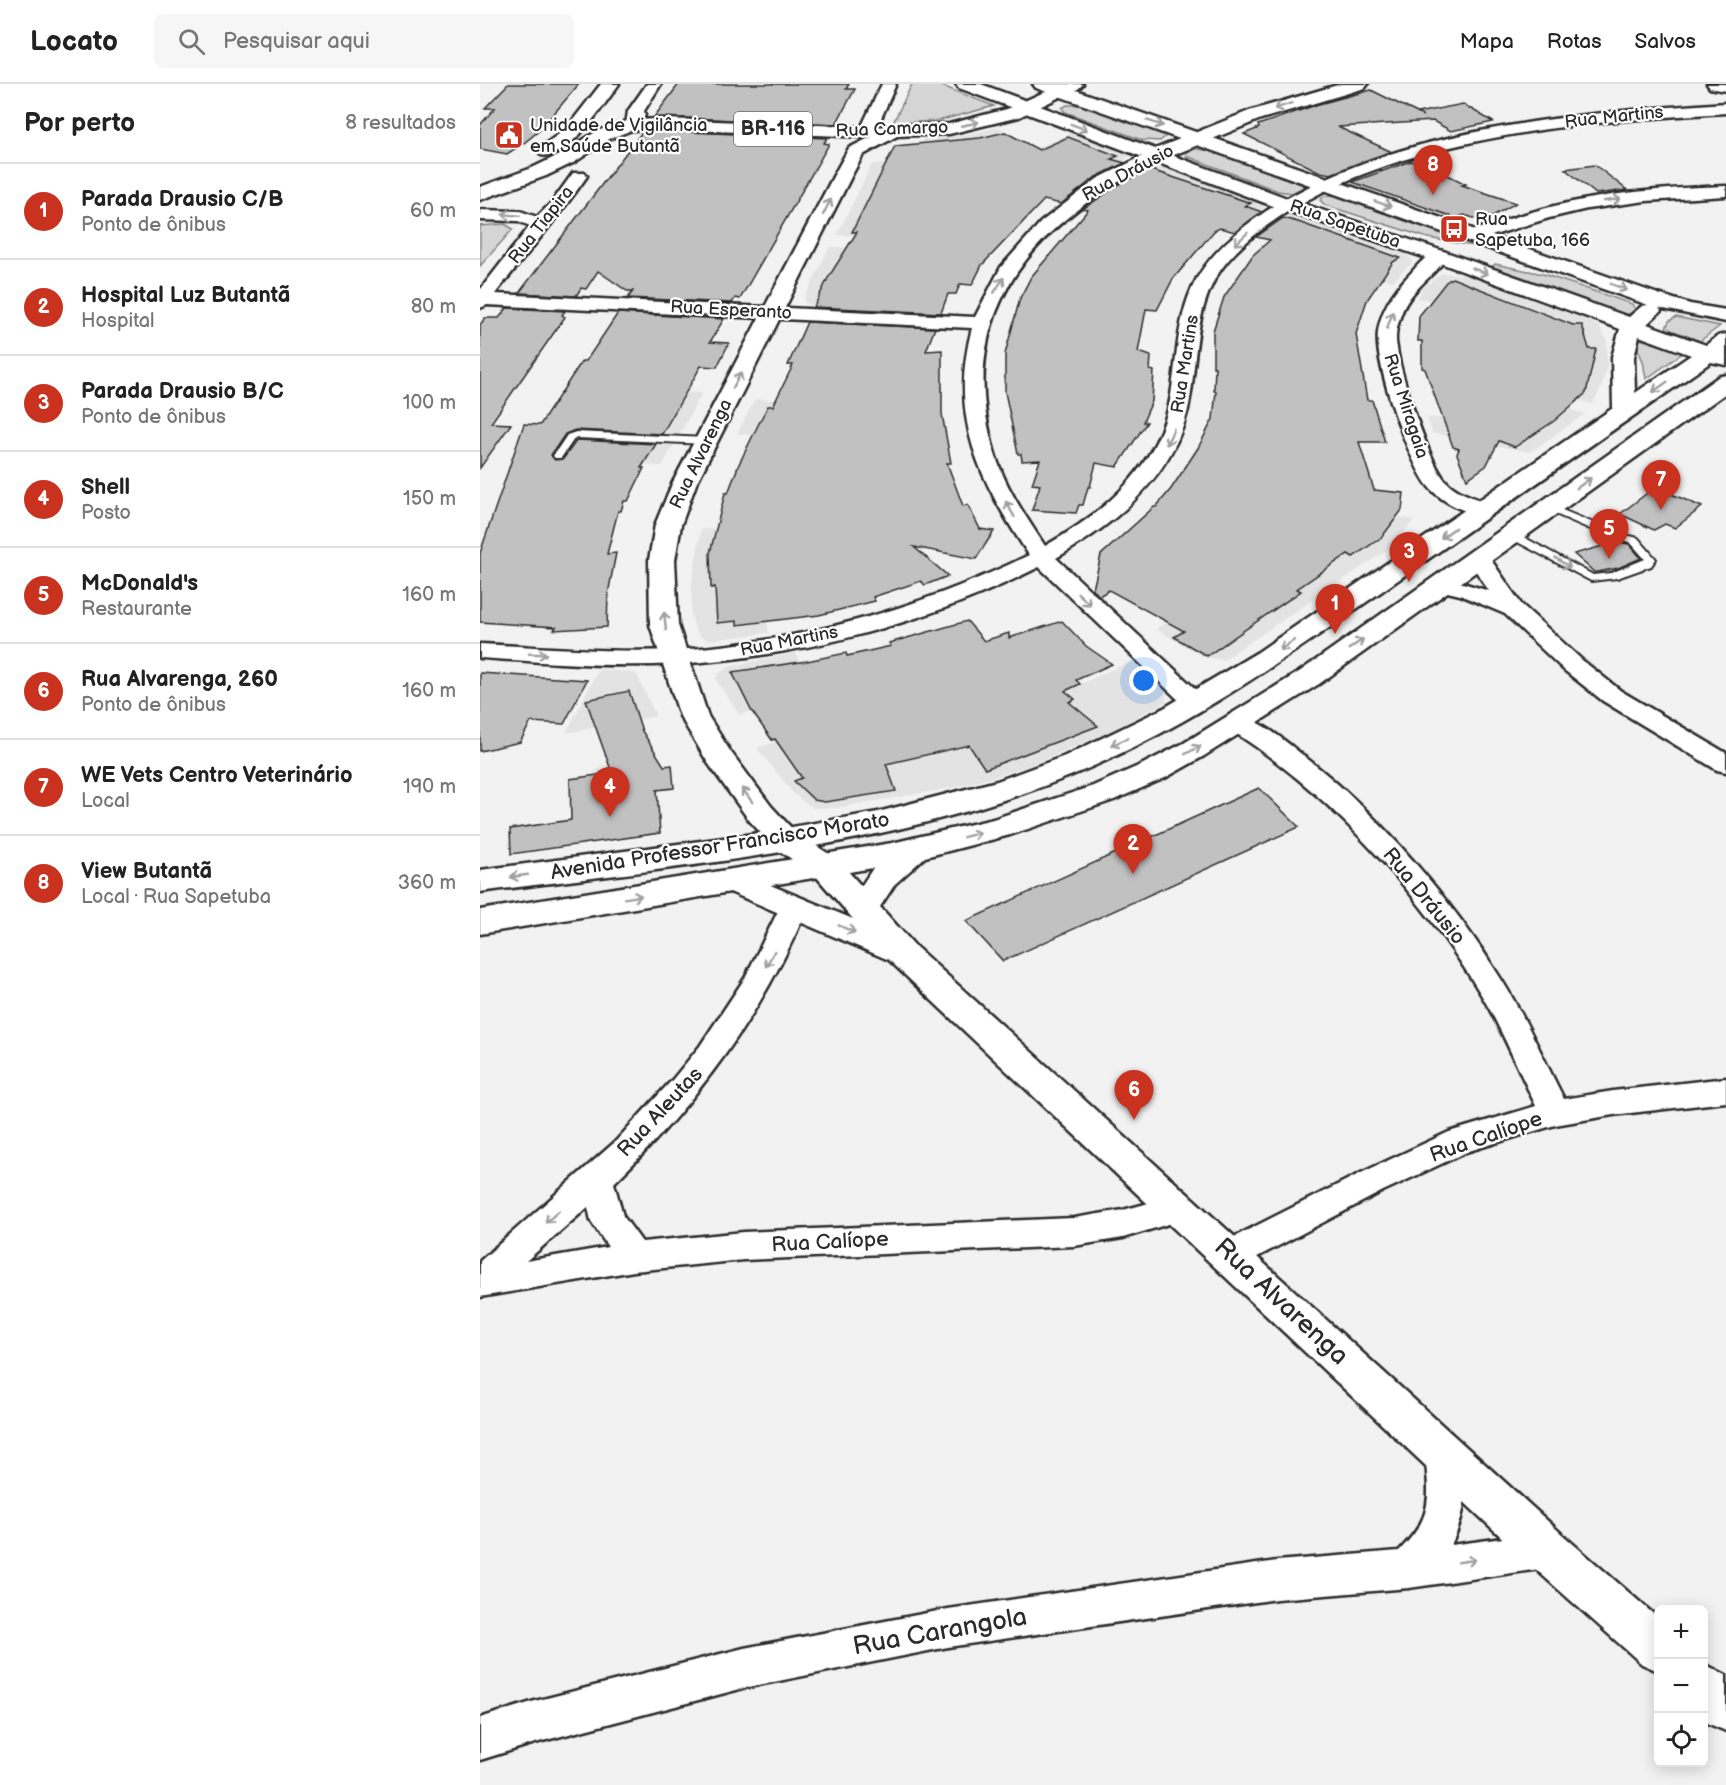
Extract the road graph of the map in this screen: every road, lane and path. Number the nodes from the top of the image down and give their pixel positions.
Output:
1 (610, 84) edge
2 (654, 84) edge
3 (889, 84) edge
4 (964, 84) edge
5 (1042, 84) edge
6 (1359, 84) edge
7 (1716, 84) edge
8 (1067, 87) edge
9 (1726, 87) edge
10 (597, 100) junction
11 (1024, 107) junction
12 (1726, 108) edge
13 (630, 121) junction
14 (867, 132) junction
15 (891, 132) junction
16 (1197, 138) junction
17 (1157, 155) junction
18 (579, 176) dead end
19 (480, 178) edge
20 (1328, 184) junction
21 (1726, 191) edge
22 (480, 194) edge
23 (1288, 205) junction
24 (480, 215) edge
25 (540, 224) junction
26 (1475, 236) junction
27 (1387, 239) junction
28 (1439, 256) junction
29 (1578, 272) junction
30 (1715, 295) dead end
31 (481, 301) edge
32 (1660, 303) junction
33 (772, 312) junction
34 (1726, 316) edge
35 (980, 323) junction
36 (1629, 335) junction
37 (1720, 351) edge
38 (1726, 382) edge
39 (1625, 411) junction
40 (706, 441) junction
41 (558, 456) dead end
42 (1482, 508) junction
43 (1550, 508) junction
44 (1512, 536) junction
45 (1042, 558) junction
46 (1479, 559) junction
47 (1443, 584) junction
48 (1513, 609) junction
49 (480, 651) edge
50 (673, 657) junction
51 (1196, 703) junction
52 (1240, 724) junction
53 (1726, 764) edge
54 (785, 840) junction
55 (915, 849) junction
56 (826, 867) junction
57 (480, 881) edge
58 (734, 881) junction
59 (794, 906) junction
60 (863, 908) junction
61 (480, 922) edge
62 (904, 955) junction
63 (1726, 1090) edge
64 (1555, 1113) junction
65 (597, 1179) junction
66 (1179, 1208) junction
67 (1230, 1255) junction
68 (634, 1257) junction
69 (480, 1283) edge
70 (1443, 1453) junction
71 (1547, 1550) junction
72 (1409, 1569) junction
73 (1654, 1644) edge
74 (1708, 1691) edge
75 (1726, 1707) edge
76 (480, 1739) edge

1 - 10 main road
2 - 13 street
3 - 14 street
4 - 11 main road, Rua Sapetuba
5 - 8 main road, Rua Sapetuba
6 -> 16 main road, Rua Dráusio
7 - 9 main road
8 - 11 main road, Rua Camargo / BR-116
8 -> 16 main road, Rua Sapetuba
10 - 13 main road, BR-116
10 - 19 main road
15 -> 11 main road, Rua Camargo / BR-116
11 -> 17 main road, Rua Sapetuba
12 - 20 street, Rua Martins
13 - 14 main road, Rua Camargo / BR-116
13 - 22 main road, BR-116
14 - 15 main road, Rua Camargo / BR-116
33 -> 15 main road, Rua Alvarenga
16 - 17 main road, Rua Dráusio
16 - 20 main road, Rua Sapetuba
17 - 23 main road, Rua Sapetuba
35 -> 17 street, Rua Dráusio
18 - 25 street, Rua Tiapira
20 - 23 street, Rua Martins
20 -> 26 main road, Rua Sapetuba
26 -> 21 street
23 - 27 main road, Rua Sapetuba
23 -> 45 street, Rua Martins
25 -> 24 street
25 - 31 street, Rua Tiapira
26 - 29 main road, Rua Sapetuba
27 - 28 main road, Rua Sapetuba
27 - 29 main road
28 -> 36 main road, Rua Sapetuba
42 -> 28 street, Rua Miragaia
29 -> 32 main road, Rua Sapetuba
30 - 32 main road
31 - 33 street, Rua Esperanto
32 - 34 main road, Rua Sapetuba
32 - 36 main road
33 - 35 street, Rua Esperanto
40 -> 33 main road, Rua Alvarenga
45 -> 35 street, Rua Dráusio
36 - 37 main road
36 - 39 main road
37 -> 39 main road, Avenida Professor Francisco Morato
43 -> 38 main road, Avenida Professor Francisco Morato
39 - 42 main road, Avenida Professor Francisco Morato
40 - 41 lane
50 -> 40 main road, Rua Alvarenga
42 -> 51 main road, Avenida Professor Francisco Morato
43 - 44 main road, Avenida Professor Francisco Morato
44 -> 43 lane
44 - 46 main road, Avenida Professor Francisco Morato
45 - 50 street, Rua Martins
45 -> 51 street, Rua Dráusio
46 - 47 main road, Avenida Professor Francisco Morato
46 - 48 street
47 - 48 street
52 -> 47 main road, Avenida Professor Francisco Morato
48 - 53 street
49 -> 50 street, Rua Martins
54 -> 50 main road, Rua Alvarenga
51 -> 54 main road, Avenida Professor Francisco Morato
55 -> 52 main road, Avenida Professor Francisco Morato
52 - 64 street, Rua Dráusio
54 - 56 main road, Rua Alvarenga
54 -> 57 main road, Avenida Professor Francisco Morato
55 - 56 main road, Avenida Professor Francisco Morato
55 - 60 main road
56 - 58 main road, Avenida Professor Francisco Morato
56 - 60 main road, Rua Alvarenga
58 - 59 main road, Rua Alvarenga
61 -> 58 main road, Avenida Professor Francisco Morato
59 -> 62 main road, Rua Alvarenga
59 -> 65 street, Rua Aleutas
60 - 62 main road, Rua Alvarenga
62 - 66 main road, Rua Alvarenga
63 - 64 street, Rua Calíope
64 - 67 street, Rua Calíope
65 - 68 street
65 -> 69 street, Rua Aleutas
66 - 67 main road, Rua Alvarenga
66 - 68 street, Rua Calíope
67 - 70 main road, Rua Alvarenga
68 - 69 street, Rua Calíope
70 - 71 main road, Rua Alvarenga
70 - 72 street
72 -> 71 street, Rua Carangola
71 - 73 main road, Rua Alvarenga
72 - 76 street, Rua Carangola
74 - 75 main road

